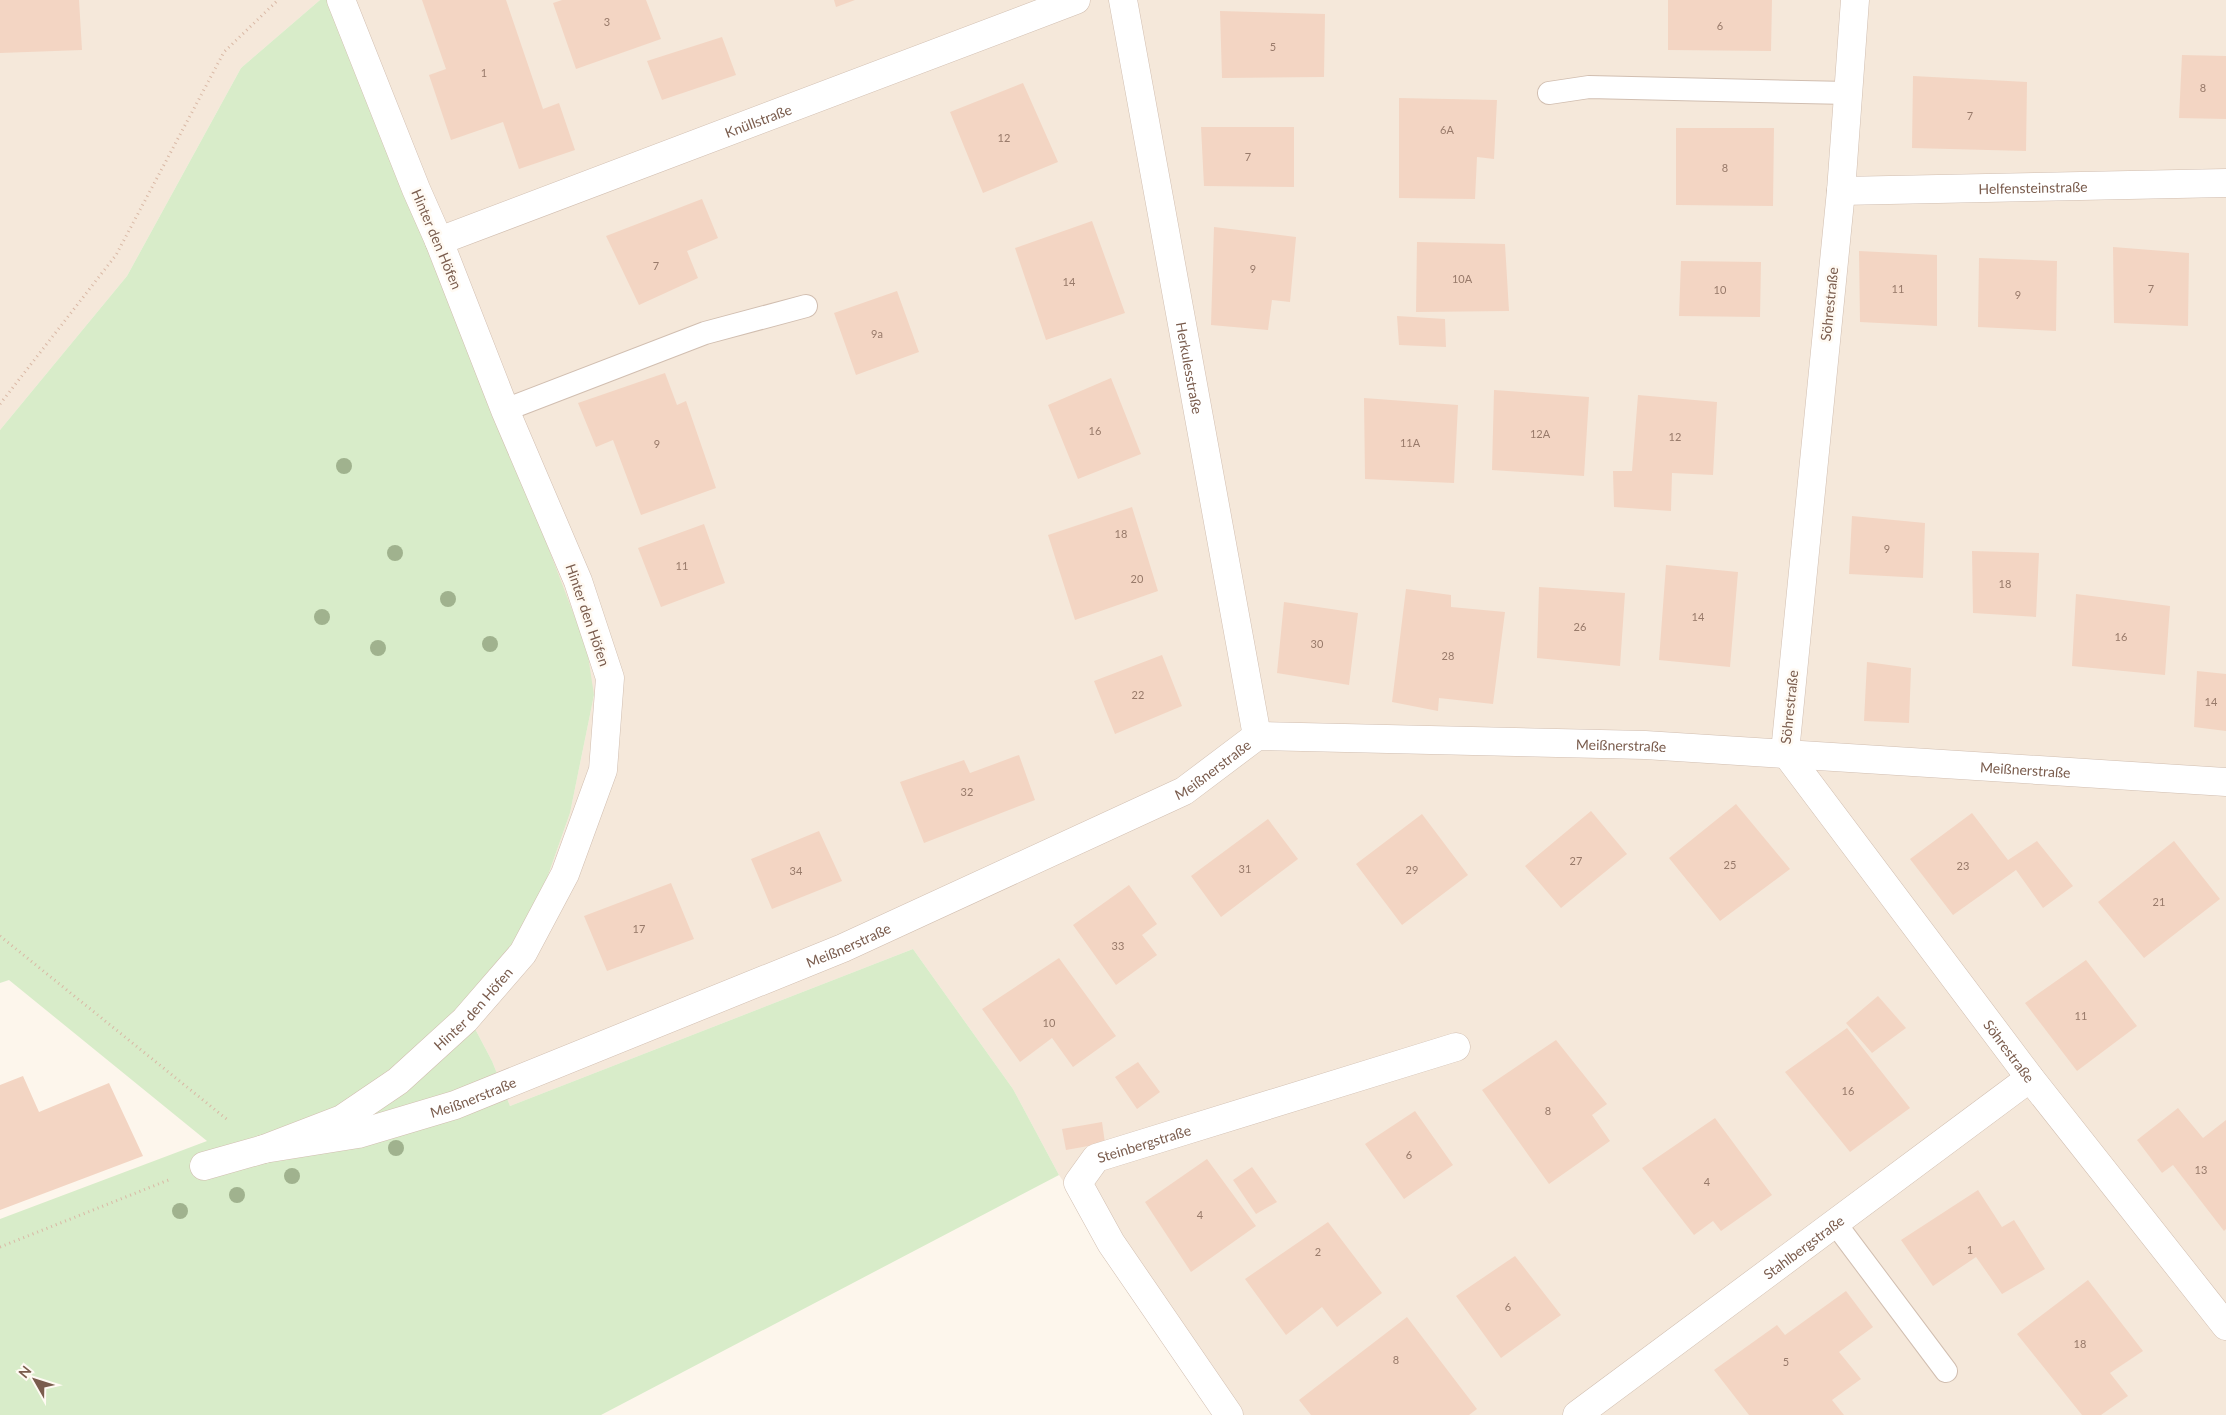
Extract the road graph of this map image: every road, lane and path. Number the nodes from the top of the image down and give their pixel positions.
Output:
1 (278, 0) edge
2 (341, 0) edge
3 (1076, 0) edge
4 (1123, 0) edge
5 (1855, 0) edge
6 (1848, 92) junction
7 (1549, 93) dead end
8 (2226, 183) edge
9 (1841, 190) junction
10 (440, 241) junction
11 (806, 306) dead end
12 (0, 404) edge
13 (505, 410) junction
14 (1257, 736) junction
15 (1785, 752) junction
16 (2226, 782) edge
17 (0, 936) edge
18 (1456, 1047) dead end
19 (2030, 1078) junction
20 (264, 1150) junction
21 (204, 1166) joint
22 (1835, 1223) junction
23 (0, 1247) edge
24 (2226, 1326) edge
25 (1946, 1371) dead end
26 (1229, 1415) edge
27 (1577, 1415) edge

1 - 12 path
2 - 10 street, Hinter den Höfen
3 - 10 street, Knüllstraße
4 - 14 street, Herkulesstraße
5 - 6 street, Söhrestraße
6 - 7 lane
6 - 9 street, Söhrestraße
8 - 9 street, Helfensteinstraße
9 - 15 street, Söhrestraße
10 - 13 street, Hinter den Höfen
11 - 13 lane
13 - 20 street, Hinter den Höfen
14 - 15 street, Meißnerstraße
14 - 20 street, Meißnerstraße
15 - 16 street, Meißnerstraße
15 - 19 street, Söhrestraße
17 - 20 path
18 - 26 street, Steinbergstraße
19 - 22 street, Stahlbergstraße
19 - 24 street, Söhrestraße
20 - 21 street, Hinter den Höfen
21 - 23 path
22 - 25 lane
22 - 27 street, Stahlbergstraße

